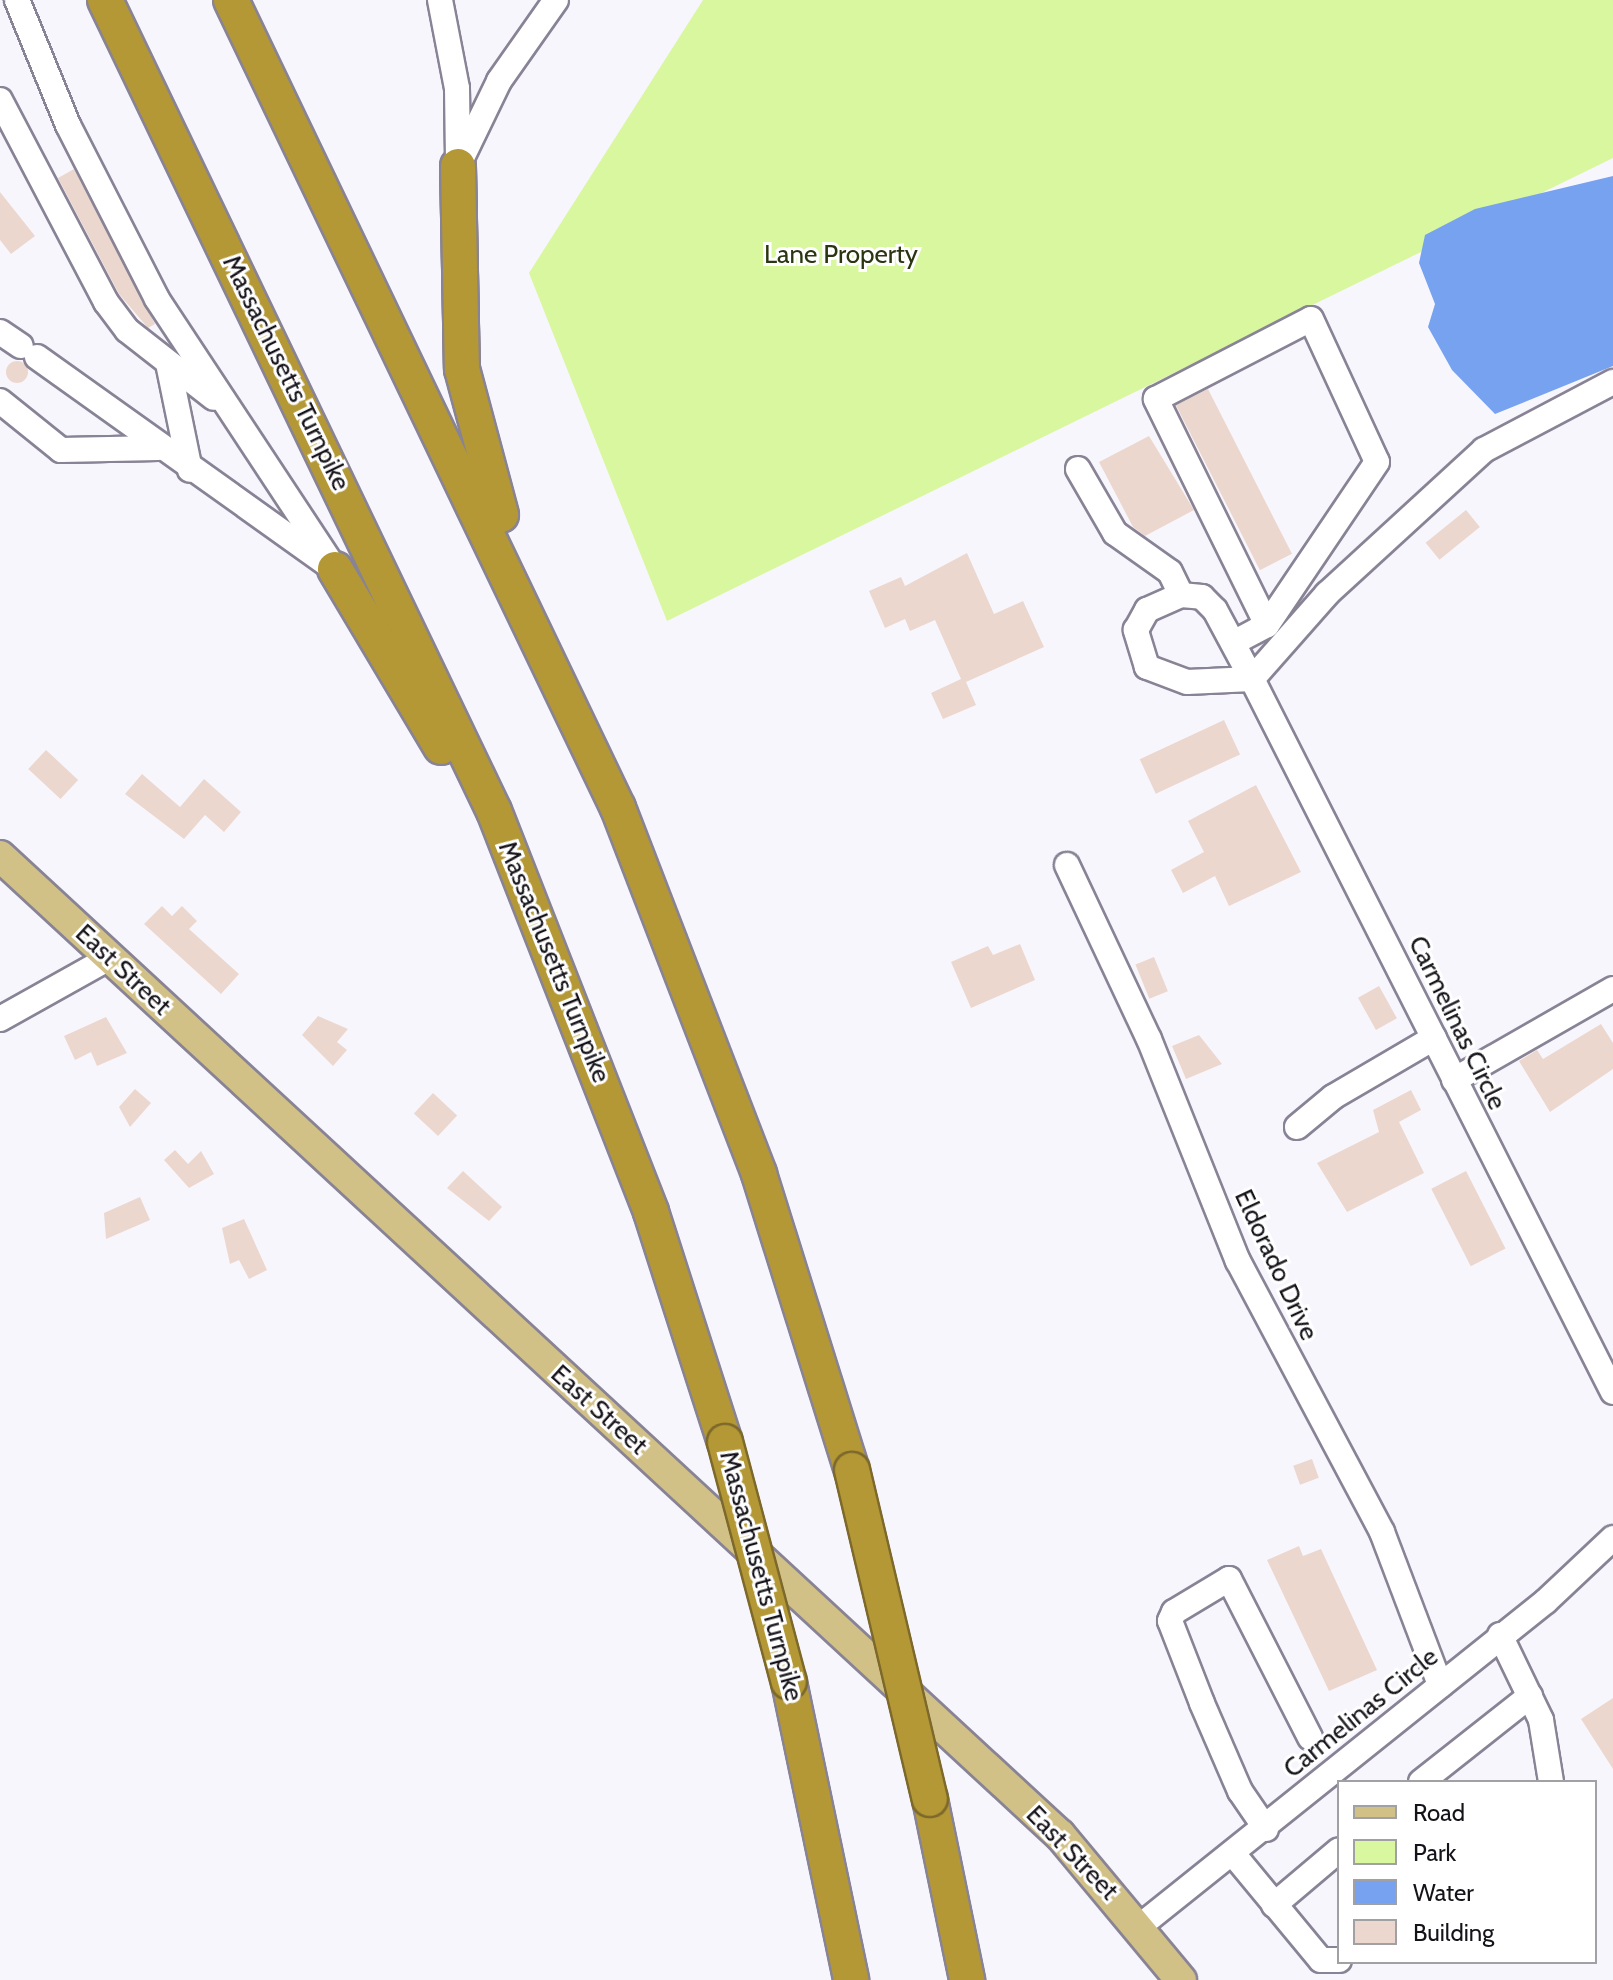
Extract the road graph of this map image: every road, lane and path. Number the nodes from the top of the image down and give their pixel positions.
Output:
1 (17, 0) edge
2 (105, 0) edge
3 (231, 0) edge
4 (556, 0) edge
5 (444, 6) edge
6 (0, 100) edge
7 (458, 166) junction
8 (0, 332) edge
9 (168, 363) junction
10 (1613, 382) edge
11 (0, 401) edge
12 (232, 412) junction
13 (158, 448) junction
14 (1078, 469) dead end
15 (190, 470) junction
16 (335, 569) junction
17 (1181, 595) junction
18 (1267, 625) junction
19 (1235, 642) junction
20 (544, 644) junction
21 (1252, 679) junction
22 (0, 856) edge
23 (1067, 865) dead end
24 (109, 958) junction
25 (1613, 989) edge
26 (574, 1006) junction
27 (0, 1019) edge
28 (1434, 1038) junction
29 (1454, 1080) junction
30 (1297, 1127) dead end
31 (1613, 1392) edge
32 (1613, 1538) edge
33 (1500, 1635) junction
34 (1440, 1685) junction
35 (1530, 1696) junction
36 (1310, 1737) dead end
37 (1424, 1780) edge
38 (1551, 1780) edge
39 (1266, 1829) junction
40 (1337, 1852) edge
41 (1234, 1855) junction
42 (1274, 1905) junction
43 (1140, 1926) junction
44 (1337, 1960) edge
45 (851, 1980) edge
46 (967, 1980) edge
47 (1181, 1980) edge

1 - 12 street
2 - 26 highway, Massachusetts Turnpike
3 - 20 highway
4 - 7 street
5 - 7 street
6 - 9 street
7 - 20 highway
8 - 13 street
9 - 12 street
9 - 15 street
10 - 21 street
11 - 13 street
12 - 16 street
13 - 15 street
14 - 17 street
15 - 16 street
16 - 26 highway
17 - 19 street, Carmelinas Circle
17 - 21 street
18 - 18 street
18 - 19 street
19 - 21 street, Carmelinas Circle
20 - 46 highway, bridge
21 - 28 street, Carmelinas Circle
22 - 24 main road, East Street
23 - 34 street, Eldorado Drive
24 - 27 street
24 - 43 main road, East Street
25 - 29 street
26 - 45 highway, Massachusetts Turnpike, bridge
28 - 29 street, Carmelinas Circle
28 - 30 street
29 - 31 street, Carmelinas Circle
32 - 33 street, Carmelinas Circle
33 - 34 street, Carmelinas Circle
33 - 35 street
34 - 39 street, Carmelinas Circle
35 - 37 street
35 - 38 street
36 - 39 street
39 - 41 street, Carmelinas Circle
40 - 42 street
41 - 42 street
41 - 43 street, Carmelinas Circle
42 - 44 street
43 - 47 main road, East Street

